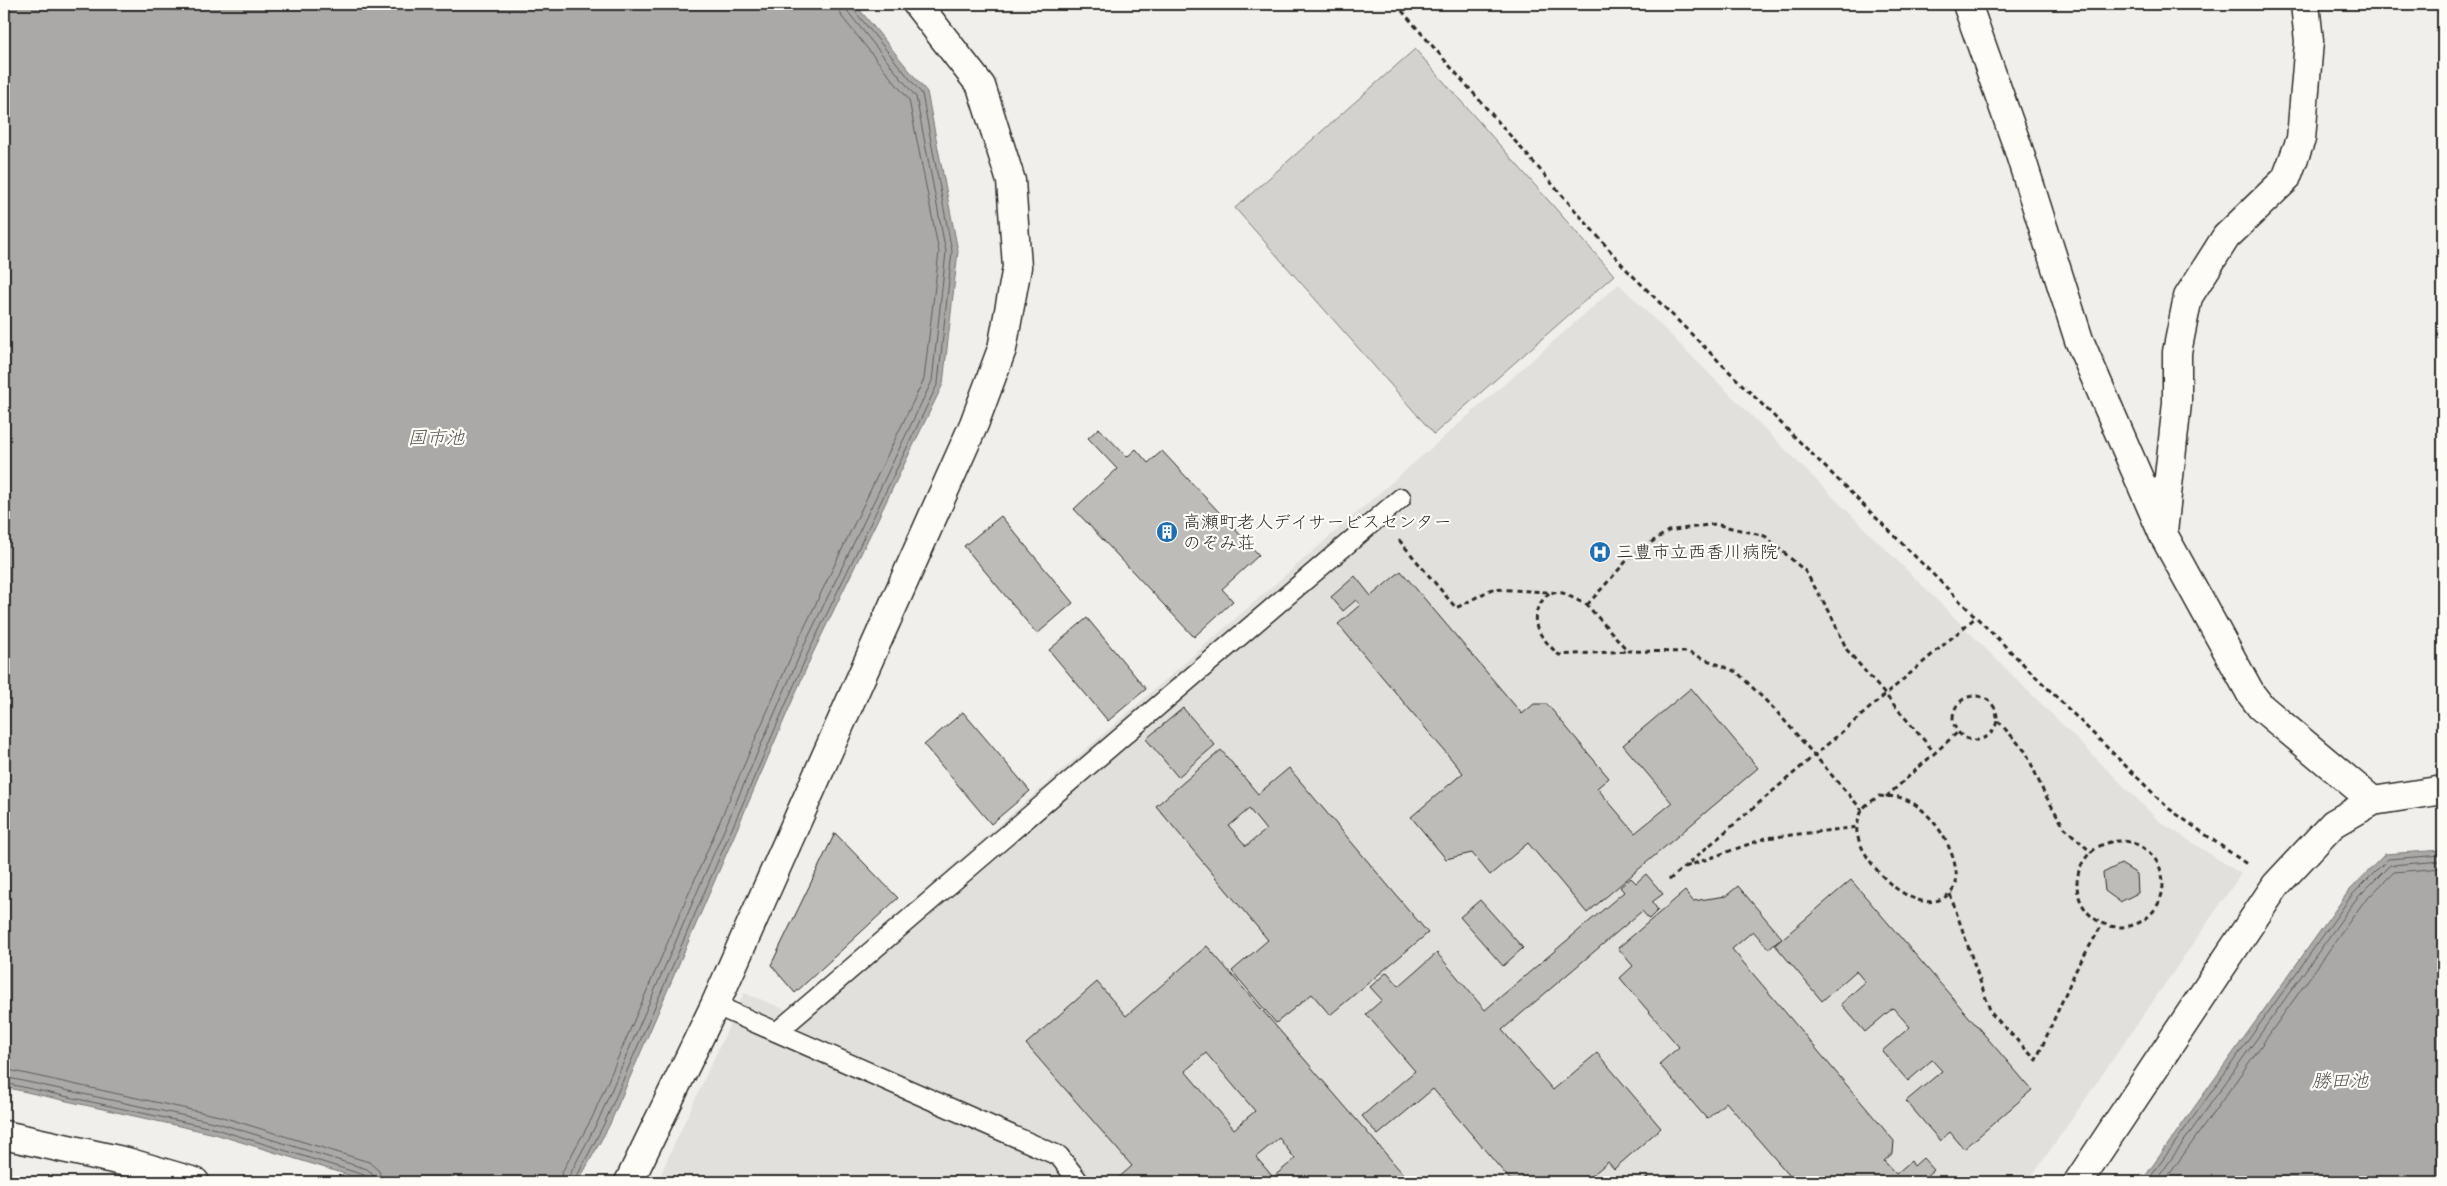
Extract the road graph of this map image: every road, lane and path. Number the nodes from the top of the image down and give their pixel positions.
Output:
1 (917, 4) edge
2 (1396, 4) edge
3 (1967, 4) edge
4 (2305, 4) edge
5 (1401, 498) dead end
6 (1380, 517) junction
7 (2163, 534) junction
8 (1550, 592) junction
9 (1587, 605) junction
10 (1976, 617) junction
11 (1628, 651) junction
12 (1885, 694) junction
13 (1998, 720) junction
14 (1958, 732) junction
15 (1935, 753) junction
16 (1814, 755) junction
17 (2443, 790) edge
18 (1886, 797) junction
19 (2373, 801) junction
20 (1862, 810) junction
21 (1858, 827) junction
22 (2092, 853) junction
23 (1682, 868) junction
24 (1668, 880) dead end
25 (2276, 886) junction
26 (1950, 894) junction
27 (2103, 923) junction
28 (715, 1005) junction
29 (777, 1032) junction
30 (4, 1135) edge
31 (195, 1182) edge
32 (629, 1182) edge
33 (1079, 1182) edge
34 (2078, 1182) edge

1 - 28 street
2 - 10 path
3 - 7 street
4 - 7 street
5 - 6 lane
6 - 8 path
6 - 29 lane
7 - 19 street
8 - 9 path
8 - 11 path
9 - 11 path
9 - 12 path
10 - 12 path
10 - 25 path
11 - 16 path
12 - 15 path
12 - 16 path
13 - 14 path
13 - 14 path
13 - 22 path
14 - 15 path
15 - 18 path
16 - 20 path
16 - 23 path
17 - 19 street
18 - 20 path
18 - 26 path
19 - 25 street
20 - 21 path
21 - 23 path
21 - 26 path
22 - 27 path
22 - 27 path
23 - 24 path
25 - 34 street
26 - 27 path
28 - 29 lane
28 - 32 street
29 - 33 lane
30 - 31 street

